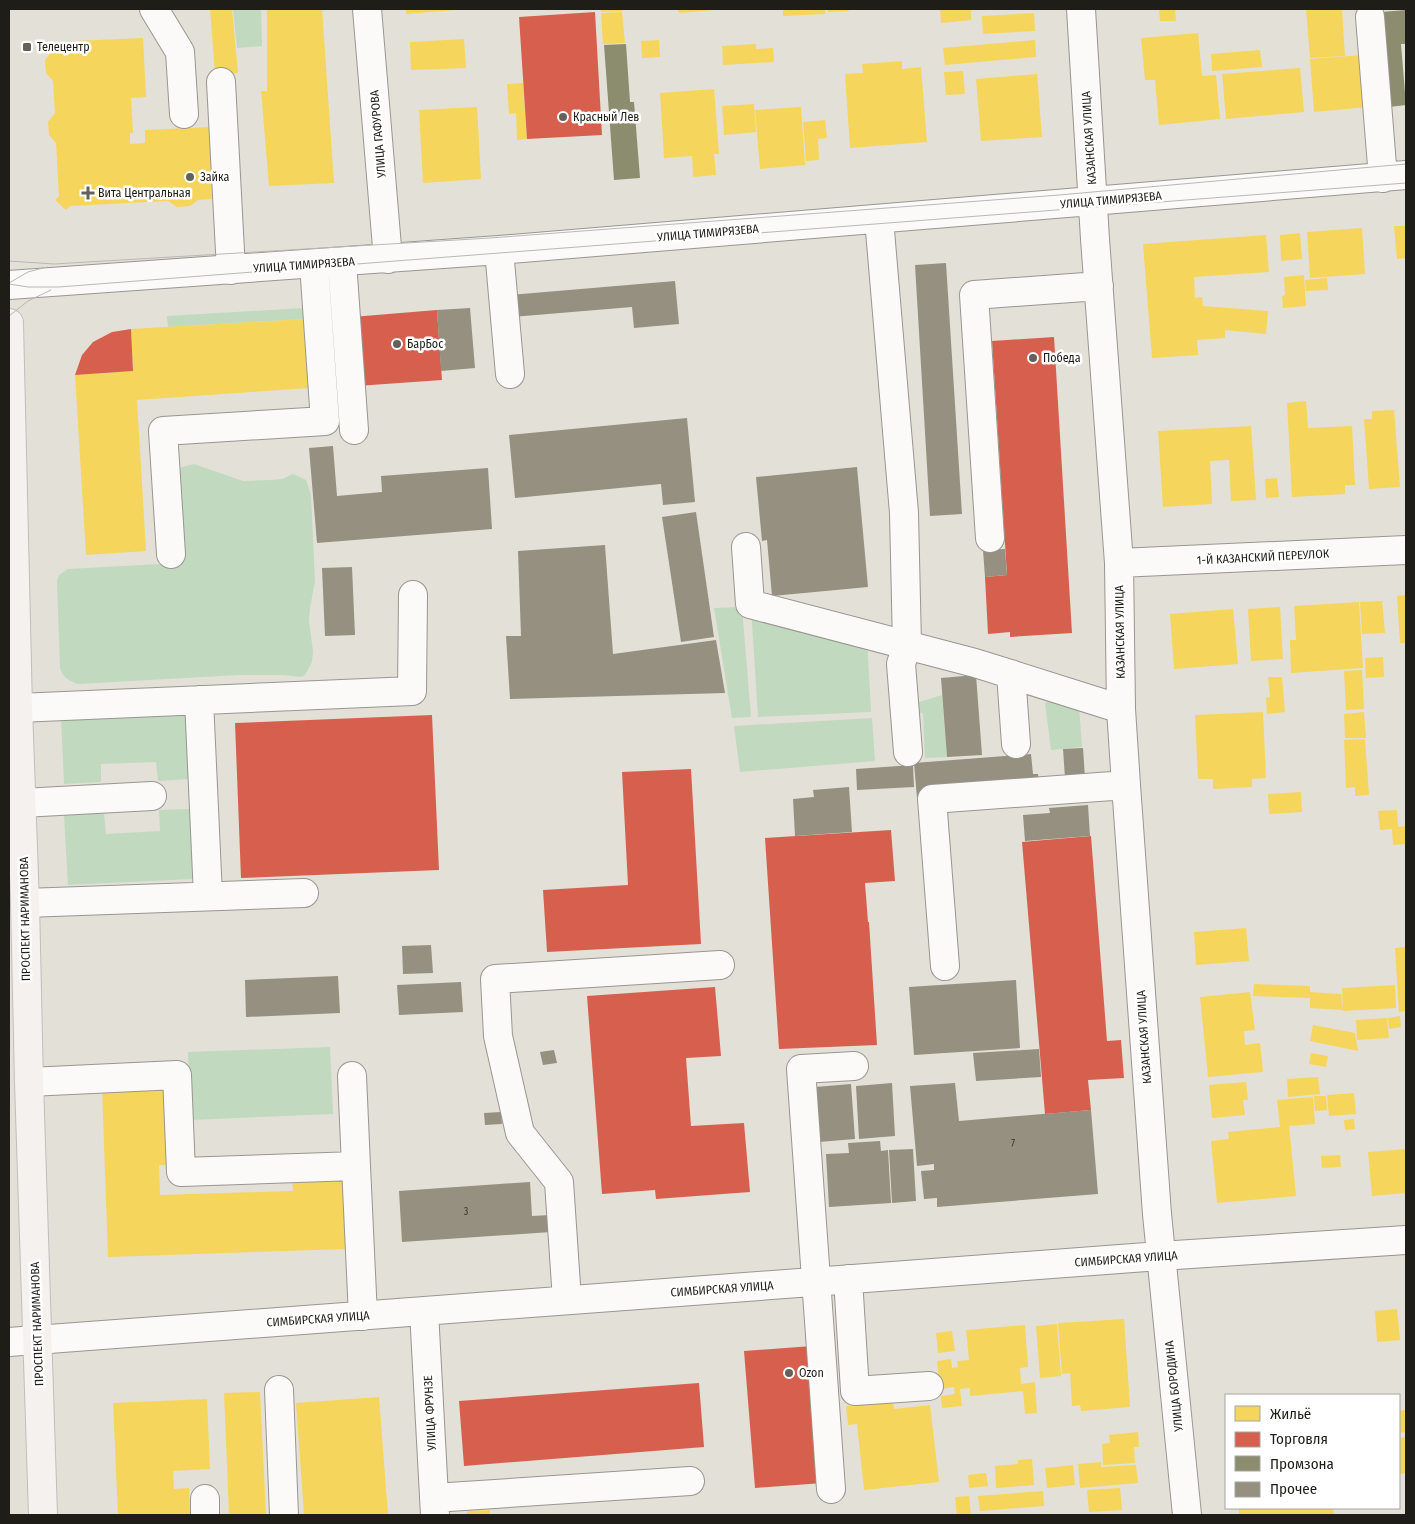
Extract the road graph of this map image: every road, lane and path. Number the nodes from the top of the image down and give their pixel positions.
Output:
1 (154, 9) edge
2 (367, 9) edge
3 (1081, 9) edge
4 (1370, 17) dead end
5 (221, 82) dead end
6 (184, 114) dead end
7 (1394, 176) edge
8 (1093, 202) junction
9 (878, 220) junction
10 (499, 250) junction
11 (388, 258) junction
12 (342, 262) junction
13 (314, 264) junction
14 (231, 270) junction
15 (9, 285) edge
16 (1099, 286) junction
17 (9, 323) edge
18 (510, 374) dead end
19 (354, 430) dead end
20 (990, 538) dead end
21 (746, 547) dead end
22 (1406, 550) edge
23 (171, 554) dead end
24 (1119, 563) junction
25 (413, 595) dead end
26 (907, 645) junction
27 (1011, 674) junction
28 (199, 700) junction
29 (18, 708) junction
30 (1121, 709) junction
31 (1016, 744) dead end
32 (908, 752) dead end
33 (1126, 785) junction
34 (152, 796) dead end
35 (22, 803) junction
36 (304, 894) dead end
37 (208, 896) junction
38 (25, 903) junction
39 (720, 965) dead end
40 (945, 966) dead end
41 (854, 1066) dead end
42 (352, 1076) dead end
43 (29, 1082) junction
44 (356, 1166) junction
45 (1406, 1240) edge
46 (1160, 1256) junction
47 (848, 1279) junction
48 (816, 1282) junction
49 (567, 1300) junction
50 (424, 1311) junction
51 (363, 1316) junction
52 (37, 1340) junction
53 (9, 1342) edge
54 (929, 1386) dead end
55 (279, 1390) dead end
56 (690, 1481) dead end
57 (831, 1489) dead end
58 (435, 1507) edge
59 (43, 1515) edge
60 (284, 1515) edge
61 (1187, 1515) edge

1 - 6 street
2 - 11 street, УЛИЦА ГАФУРОВА
3 - 8 street, КАЗАНСКАЯ УЛИЦА
4 - 7 street
5 - 14 street
7 - 8 street, УЛИЦА ТИМИРЯЗЕВА
8 - 9 street, УЛИЦА ТИМИРЯЗЕВА
8 - 16 street, КАЗАНСКАЯ УЛИЦА
9 - 10 street, УЛИЦА ТИМИРЯЗЕВА
9 - 26 street
10 - 11 street, УЛИЦА ТИМИРЯЗЕВА
10 - 18 street
11 - 12 street, УЛИЦА ТИМИРЯЗЕВА
12 - 13 street, УЛИЦА ТИМИРЯЗЕВА
12 - 19 street
13 - 14 street, УЛИЦА ТИМИРЯЗЕВА
13 - 23 street
14 - 15 street, УЛИЦА ТИМИРЯЗЕВА
16 - 20 street
16 - 24 street, КАЗАНСКАЯ УЛИЦА
17 - 29 main road, ПРОСПЕКТ НАРИМАНОВА
21 - 26 street
22 - 24 street, 1-Й КАЗАНСКИЙ ПЕРЕУЛОК
24 - 30 street, КАЗАНСКАЯ УЛИЦА
25 - 28 street
26 - 27 street
26 - 32 street
27 - 30 street
27 - 31 street
28 - 29 street
28 - 37 street
29 - 35 main road, ПРОСПЕКТ НАРИМАНОВА
30 - 33 street, КАЗАНСКАЯ УЛИЦА
33 - 40 street
33 - 46 street, КАЗАНСКАЯ УЛИЦА
34 - 35 street
35 - 38 main road, ПРОСПЕКТ НАРИМАНОВА
36 - 37 street
37 - 38 street
38 - 43 main road, ПРОСПЕКТ НАРИМАНОВА
39 - 49 street
41 - 48 street
42 - 44 street
43 - 44 street
43 - 52 main road, ПРОСПЕКТ НАРИМАНОВА
44 - 51 street
45 - 46 street, СИМБИРСКАЯ УЛИЦА
46 - 47 street, СИМБИРСКАЯ УЛИЦА
46 - 61 street, УЛИЦА БОРОДИНА
47 - 48 street, СИМБИРСКАЯ УЛИЦА
47 - 54 street
48 - 49 street, СИМБИРСКАЯ УЛИЦА
48 - 57 street
49 - 50 street, СИМБИРСКАЯ УЛИЦА
50 - 51 street, СИМБИРСКАЯ УЛИЦА
50 - 58 street, УЛИЦА ФРУНЗЕ
51 - 52 street, СИМБИРСКАЯ УЛИЦА
52 - 53 street, СИМБИРСКАЯ УЛИЦА
52 - 59 main road, ПРОСПЕКТ НАРИМАНОВА
55 - 60 street
56 - 58 street

